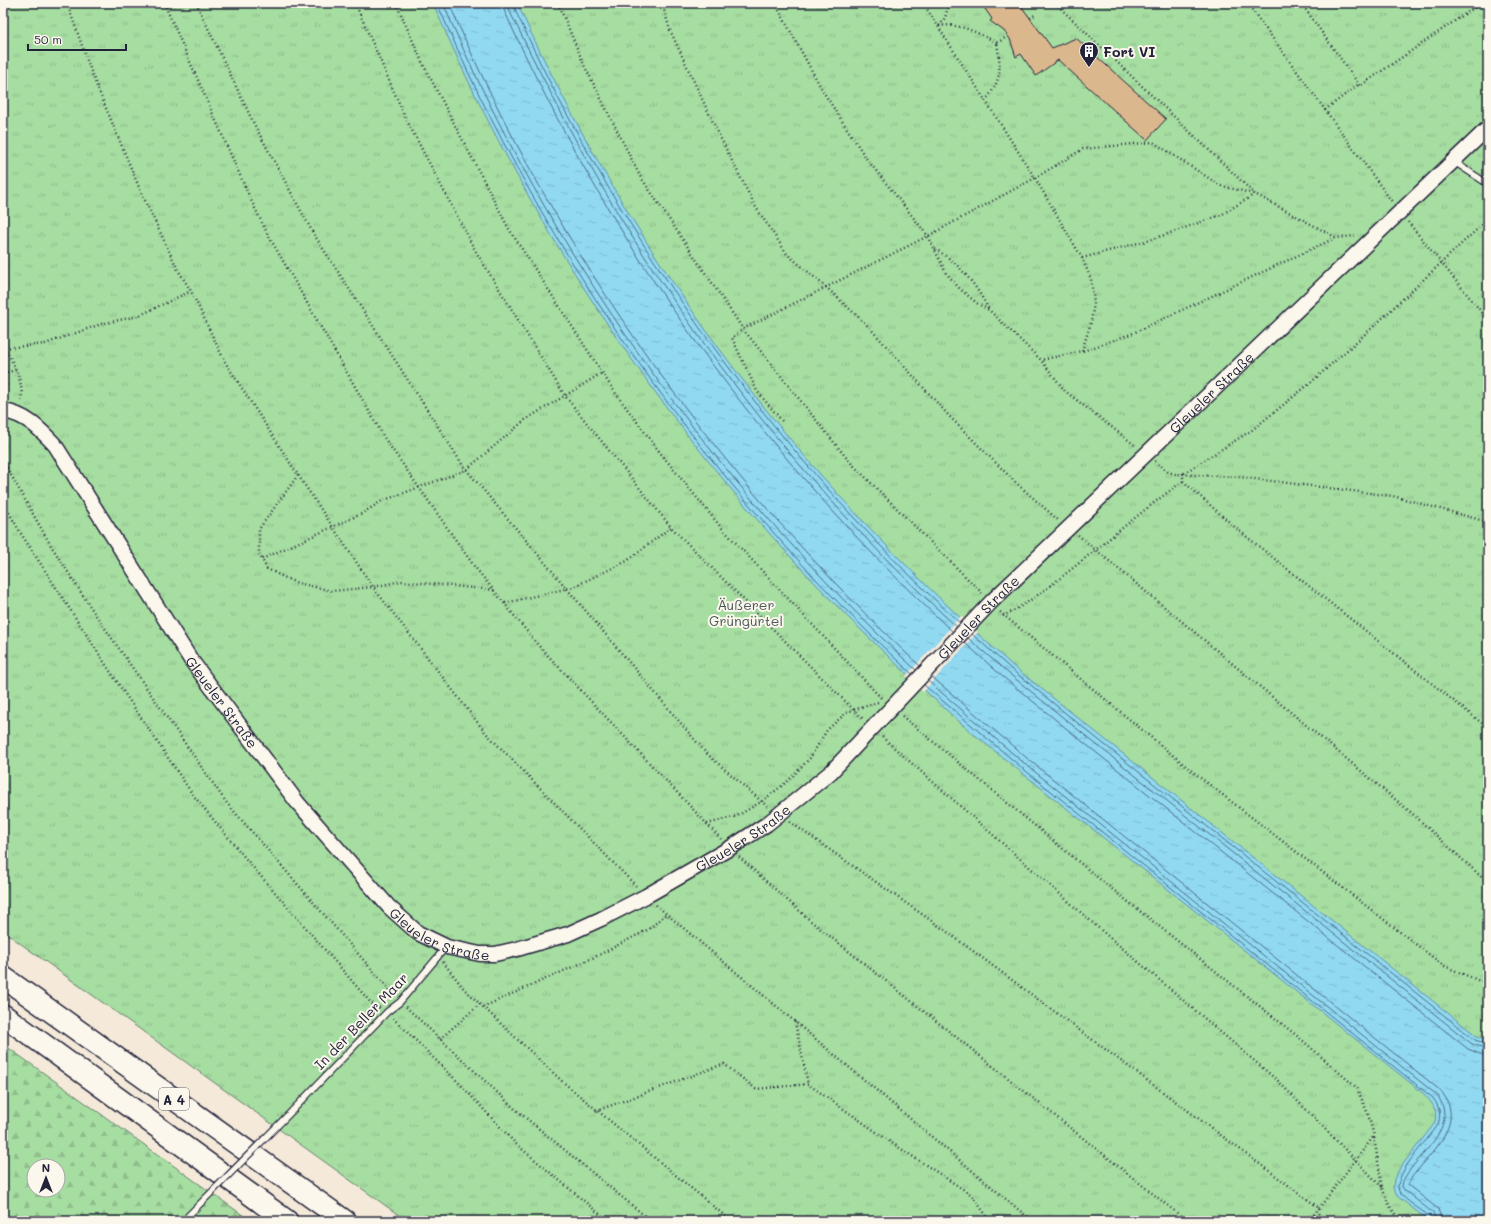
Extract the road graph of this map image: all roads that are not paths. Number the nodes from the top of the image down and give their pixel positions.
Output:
1 (1488, 128) edge
2 (1453, 161) junction
3 (1488, 184) edge
4 (9, 413) edge
5 (442, 952) junction
6 (3, 977) edge
7 (3, 1016) edge
8 (185, 1219) edge
9 (287, 1221) edge
10 (345, 1221) edge

1 - 2 street, Gleueler Straße
2 - 3 lane
2 - 5 street, Gleueler Straße
4 - 5 street, Gleueler Straße
5 - 8 lane, In der Beller Maar, bridge
6 - 10 highway, A 4
7 - 9 highway, A 4

